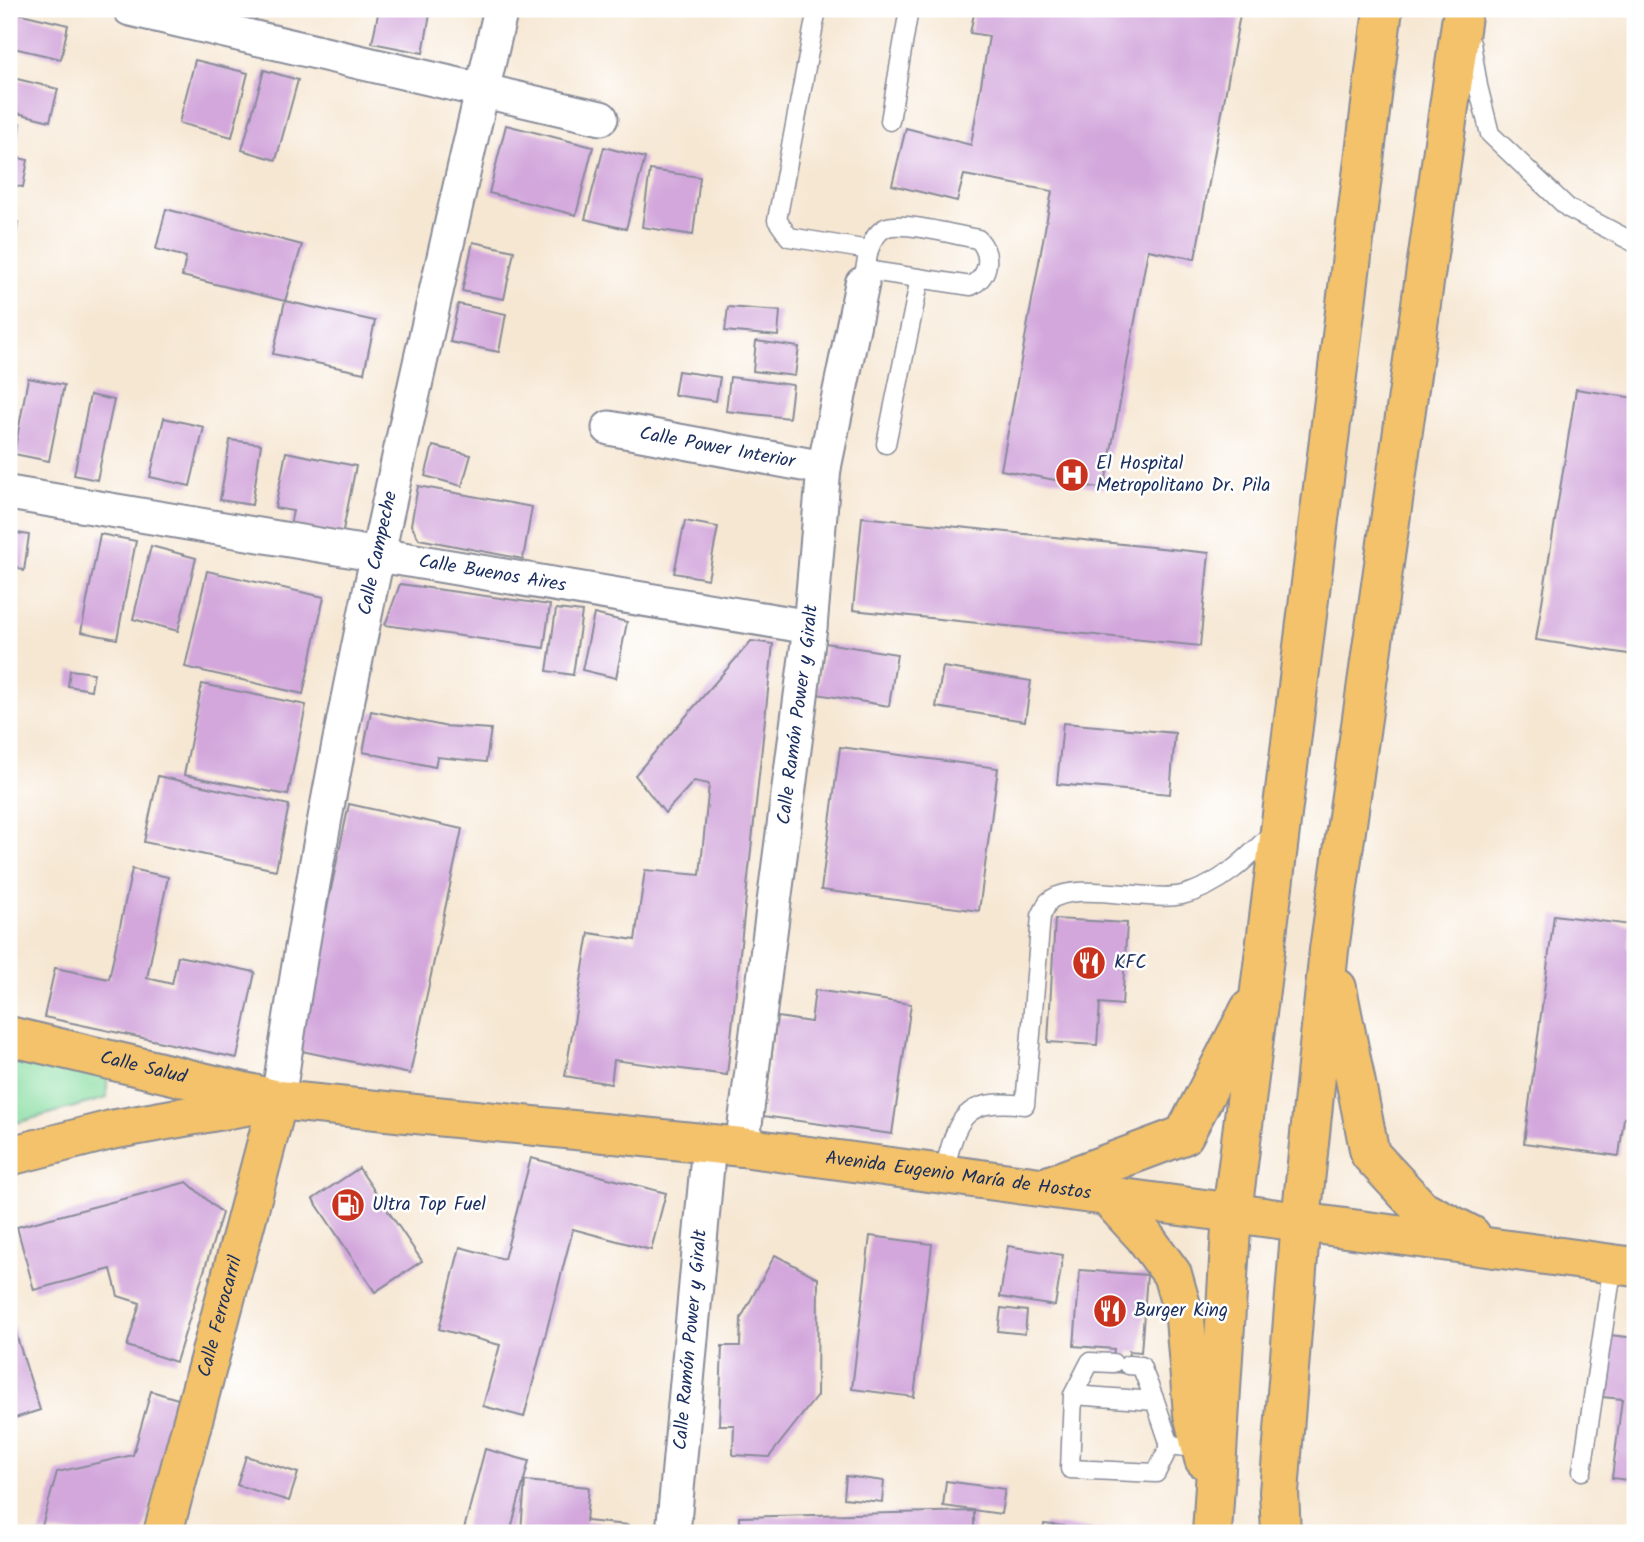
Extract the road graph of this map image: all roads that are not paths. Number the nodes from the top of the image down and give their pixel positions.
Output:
1 (130, 9) edge
2 (501, 9) edge
3 (817, 9) edge
4 (909, 9) edge
5 (1383, 9) edge
6 (1465, 9) edge
7 (482, 90) junction
8 (601, 118) dead end
9 (890, 121) dead end
10 (1635, 243) edge
11 (869, 250) junction
12 (864, 277) junction
13 (920, 278) junction
14 (609, 428) dead end
15 (886, 444) dead end
16 (824, 468) junction
17 (9, 493) edge
18 (379, 555) junction
19 (810, 627) junction
20 (1282, 823) junction
21 (1329, 950) junction
22 (1261, 989) junction
23 (9, 1036) edge
24 (278, 1100) junction
25 (725, 1146) junction
26 (9, 1156) edge
27 (943, 1175) junction
28 (1042, 1188) junction
29 (1108, 1197) junction
30 (1232, 1213) junction
31 (1301, 1221) junction
32 (1494, 1247) junction
33 (1624, 1266) edge
34 (1073, 1395) junction
35 (1155, 1401) junction
36 (1186, 1447) junction
37 (1582, 1471) dead end
38 (1213, 1495) junction
39 (163, 1533) edge
40 (673, 1533) edge
41 (1213, 1533) edge
42 (1281, 1533) edge

1 - 7 street
2 - 7 street, Calle Campeche
3 - 11 lane
4 - 9 lane
5 - 20 main road
6 - 10 lane
6 - 21 main road
7 - 8 street
7 - 18 street, Calle Campeche
11 - 12 lane
11 - 13 lane
12 - 13 lane
12 - 16 street, Calle Ramón Power y Giralt
13 - 15 lane
14 - 16 street, Calle Power Interior
16 - 19 street, Calle Ramón Power y Giralt
17 - 18 street, Calle Buenos Aires
18 - 19 street, Calle Buenos Aires
18 - 24 street, Calle Campeche
19 - 25 street, Calle Ramón Power y Giralt
20 - 22 main road
20 - 27 lane
21 - 31 main road
21 - 32 main road
22 - 28 main road
22 - 30 main road
23 - 24 main road, Calle Salud
24 - 25 main road, Avenida Eugenio María de Hostos
24 - 26 main road
24 - 39 main road, Calle Ferrocarril
25 - 27 main road, Avenida Eugenio María de Hostos
25 - 40 street, Calle Ramón Power y Giralt
27 - 28 main road, Avenida Eugenio María de Hostos
28 - 29 main road, Avenida Eugenio María de Hostos
29 - 30 main road, Avenida Eugenio María de Hostos
29 - 36 main road
30 - 31 main road, Avenida Eugenio María de Hostos
30 - 38 main road
31 - 32 main road, Avenida Eugenio María de Hostos
31 - 42 main road
32 - 33 main road, Avenida Eugenio María de Hostos
33 - 37 lane
34 - 35 lane
34 - 35 lane
34 - 36 lane
35 - 36 lane
36 - 38 main road
38 - 41 main road

